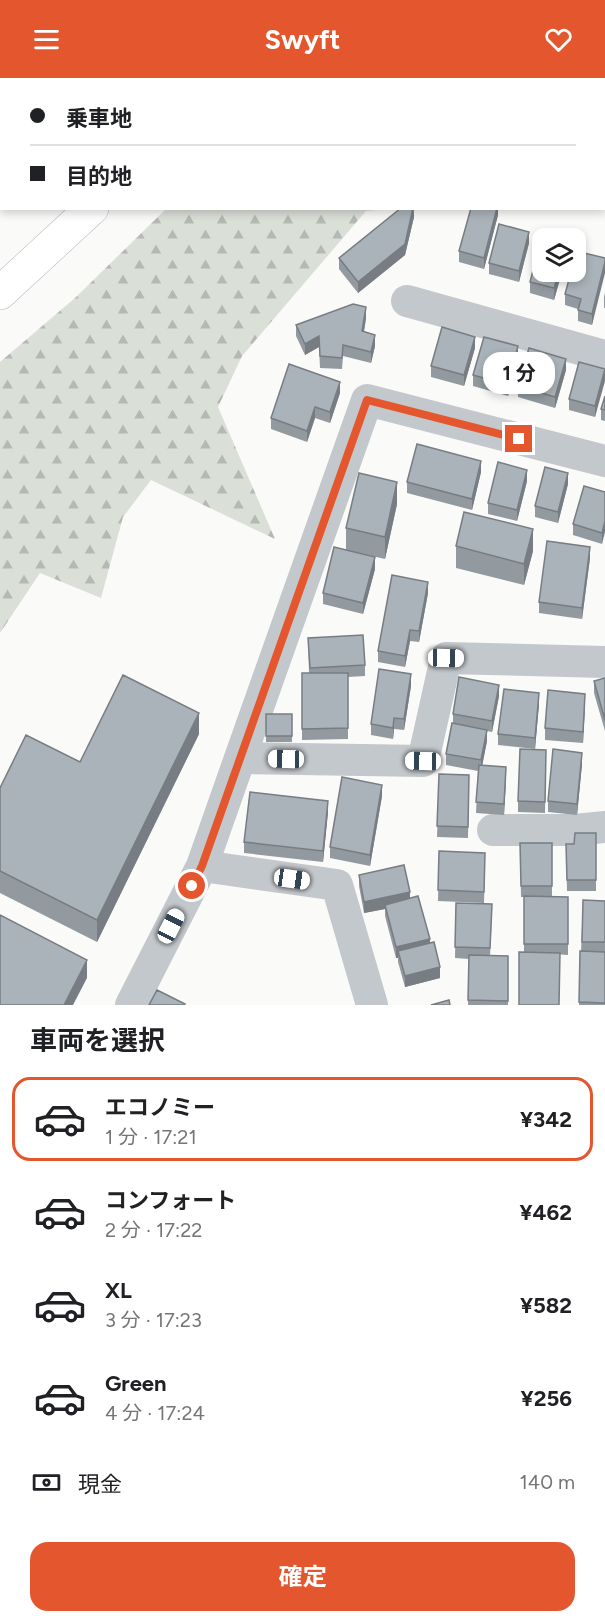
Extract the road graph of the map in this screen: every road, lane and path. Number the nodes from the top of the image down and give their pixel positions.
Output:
1 (91, 210) edge
2 (0, 293) edge
3 (407, 301) dead end
4 (605, 356) edge
5 (605, 461) edge
6 (605, 662) edge
7 (240, 758) junction
8 (605, 827) edge
9 (493, 830) dead end
10 (202, 866) junction
11 (131, 1005) edge
12 (372, 1005) edge

1 - 2 street
3 - 4 street
5 - 7 street
6 - 7 street
7 - 10 street
8 - 9 street
10 - 11 street
10 - 12 street

